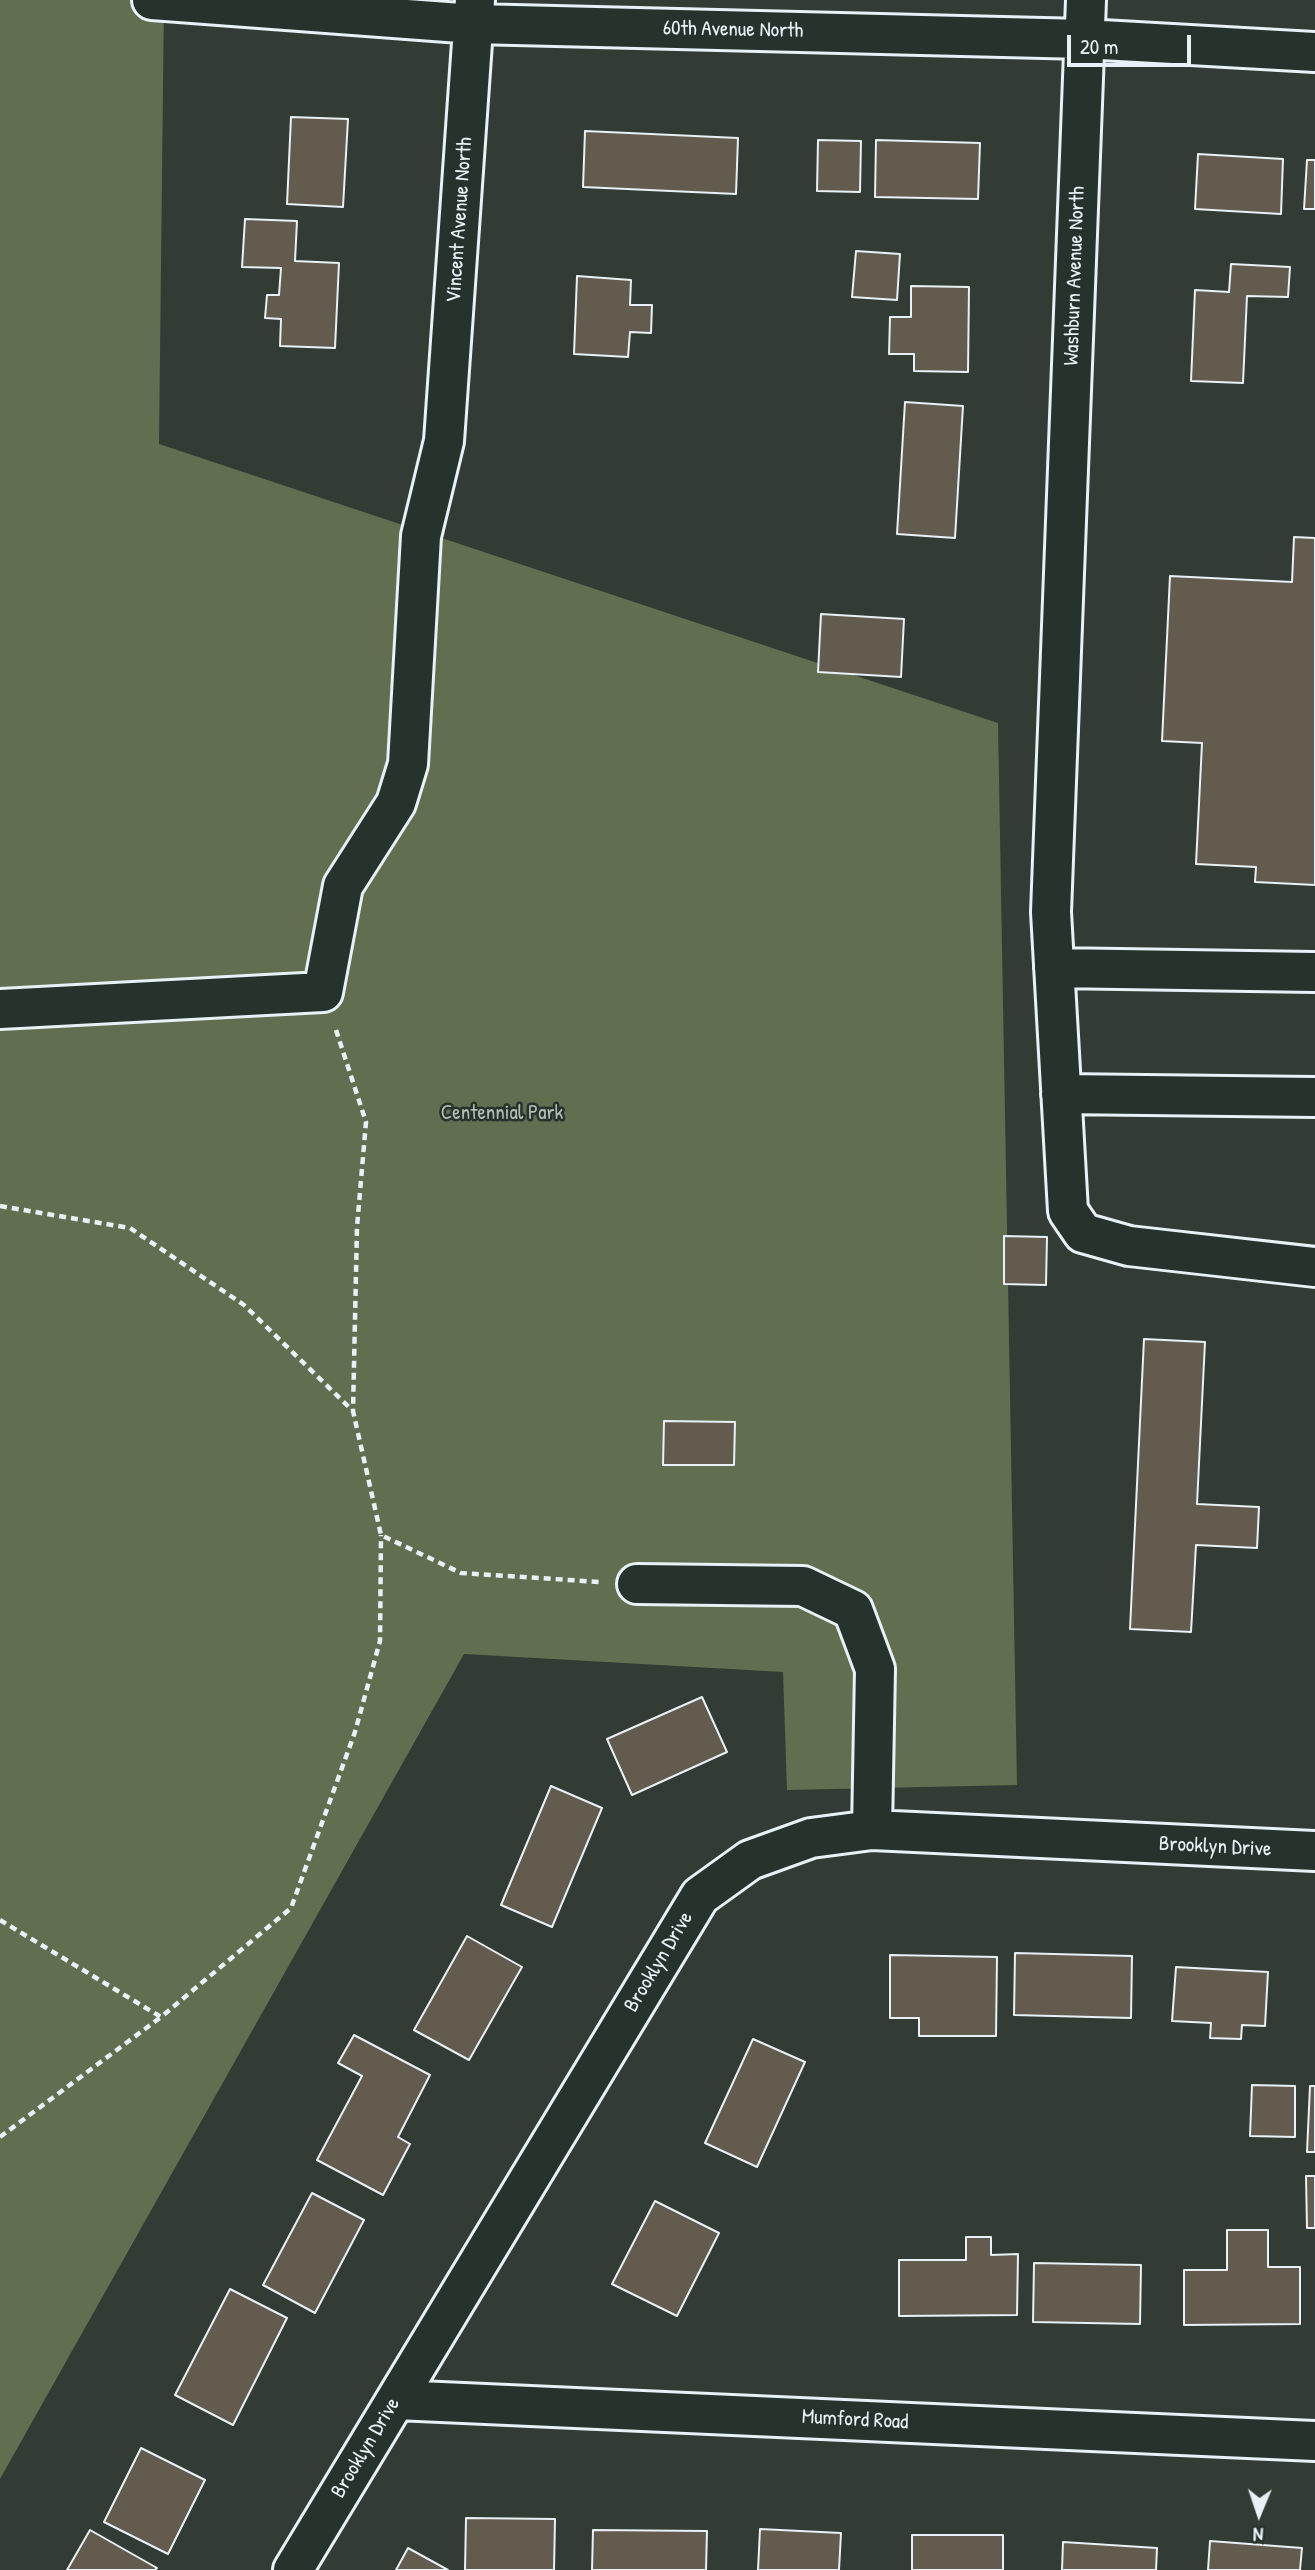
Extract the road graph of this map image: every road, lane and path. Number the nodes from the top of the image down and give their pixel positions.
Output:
1 (152, 0) edge
2 (1086, 0) edge
3 (474, 12) edge
4 (1084, 39) junction
5 (1315, 52) edge
6 (1054, 968) junction
7 (1315, 972) edge
8 (323, 992) junction
9 (0, 1009) edge
10 (1060, 1094) junction
11 (1315, 1097) edge
12 (0, 1206) edge
13 (1315, 1267) edge
14 (353, 1411) junction
15 (381, 1535) junction
16 (637, 1584) joint
17 (872, 1830) junction
18 (1315, 1852) edge
19 (0, 1920) edge
20 (161, 2017) junction
21 (0, 2137) edge
22 (396, 2400) junction
23 (1315, 2441) edge
24 (293, 2570) edge

1 - 3 street, 60th Avenue North
2 - 4 street, Washburn Avenue North
3 - 4 street, 60th Avenue North
3 - 8 street, Vincent Avenue North
4 - 5 street, 60th Avenue North
4 - 6 street, Washburn Avenue North
6 - 7 street
6 - 10 street, Washburn Avenue North
8 - 9 street
8 - 14 path
10 - 11 street
10 - 13 street, Washburn Avenue North
12 - 14 path
14 - 15 path
15 - 16 path
15 - 20 path
16 - 17 street
17 - 18 street, Brooklyn Drive
17 - 22 street, Brooklyn Drive
19 - 20 path
20 - 21 path
22 - 23 street, Mumford Road
22 - 24 street, Brooklyn Drive

